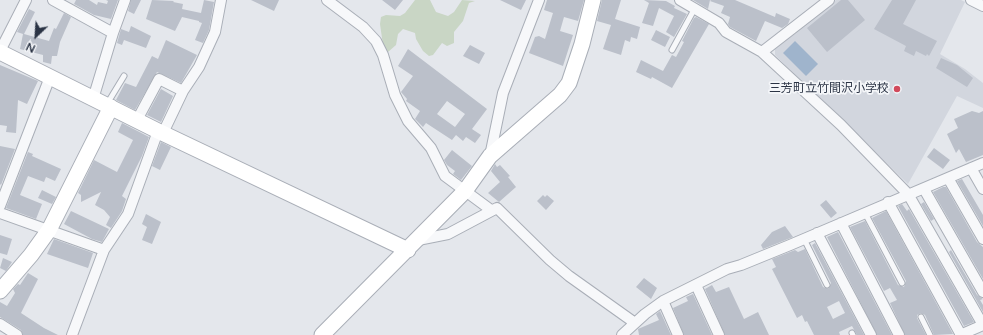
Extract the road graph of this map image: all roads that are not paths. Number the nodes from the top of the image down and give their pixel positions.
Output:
1 (26, 0) edge
2 (53, 0) edge
3 (125, 0) edge
4 (221, 0) edge
5 (328, 0) edge
6 (539, 0) edge
7 (593, 0) edge
8 (680, 0) edge
9 (829, 0) edge
10 (971, 0) edge
11 (983, 6) edge
12 (695, 8) junction
13 (112, 33) junction
14 (672, 50) dead end
15 (0, 51) edge
16 (762, 52) junction
17 (124, 76) dead end
18 (50, 77) junction
19 (183, 91) junction
20 (103, 104) junction
21 (137, 120) junction
22 (160, 132) junction
23 (490, 156) junction
24 (983, 163) edge
25 (971, 168) junction
26 (948, 178) junction
27 (983, 188) edge
28 (924, 189) junction
29 (465, 191) junction
30 (908, 194) junction
31 (888, 202) junction
32 (0, 206) edge
33 (491, 210) junction
34 (0, 213) edge
35 (864, 213) junction
36 (841, 223) junction
37 (49, 230) junction
38 (817, 233) junction
39 (804, 239) junction
40 (983, 240) edge
41 (413, 245) junction
42 (104, 250) junction
43 (902, 283) dead end
44 (696, 284) junction
45 (827, 284) dead end
46 (0, 291) edge
47 (983, 292) edge
48 (663, 301) junction
49 (921, 317) dead end
50 (635, 323) junction
51 (0, 324) edge
52 (983, 325) edge
53 (17, 335) edge
54 (72, 335) edge
55 (322, 335) edge
56 (622, 335) edge
57 (678, 335) edge
58 (719, 335) edge
59 (871, 335) edge
60 (899, 335) edge
61 (930, 335) edge
62 (960, 335) edge

1 - 15 street
2 - 13 street
3 - 13 street
4 - 19 street
5 - 29 street
6 - 23 street
7 - 23 street
8 - 12 street
9 - 16 street
10 - 11 street
12 - 14 lane
12 - 16 street
13 - 20 street
15 - 18 street
16 - 30 street
17 - 20 lane
18 - 20 street
18 - 32 street
19 - 21 street
19 - 22 street
20 - 21 street
20 - 37 street
21 - 22 street
22 - 41 street
22 - 42 street
23 - 29 street
24 - 25 street
25 - 26 street
25 - 27 street
26 - 28 street
26 - 40 street
28 - 30 street
28 - 47 street
29 - 33 street
29 - 41 street
30 - 31 street
30 - 52 street
31 - 35 street
31 - 62 street
33 - 41 street
33 - 50 street
34 - 37 street
35 - 36 street
35 - 43 lane
36 - 38 street
36 - 60 street
37 - 42 street
37 - 46 street
38 - 39 street
38 - 59 street
39 - 44 street
39 - 45 lane
41 - 55 street
42 - 54 street
44 - 48 street
44 - 58 street
48 - 50 street
48 - 57 street
49 - 61 lane
50 - 56 street
51 - 53 street
52 - 62 street

